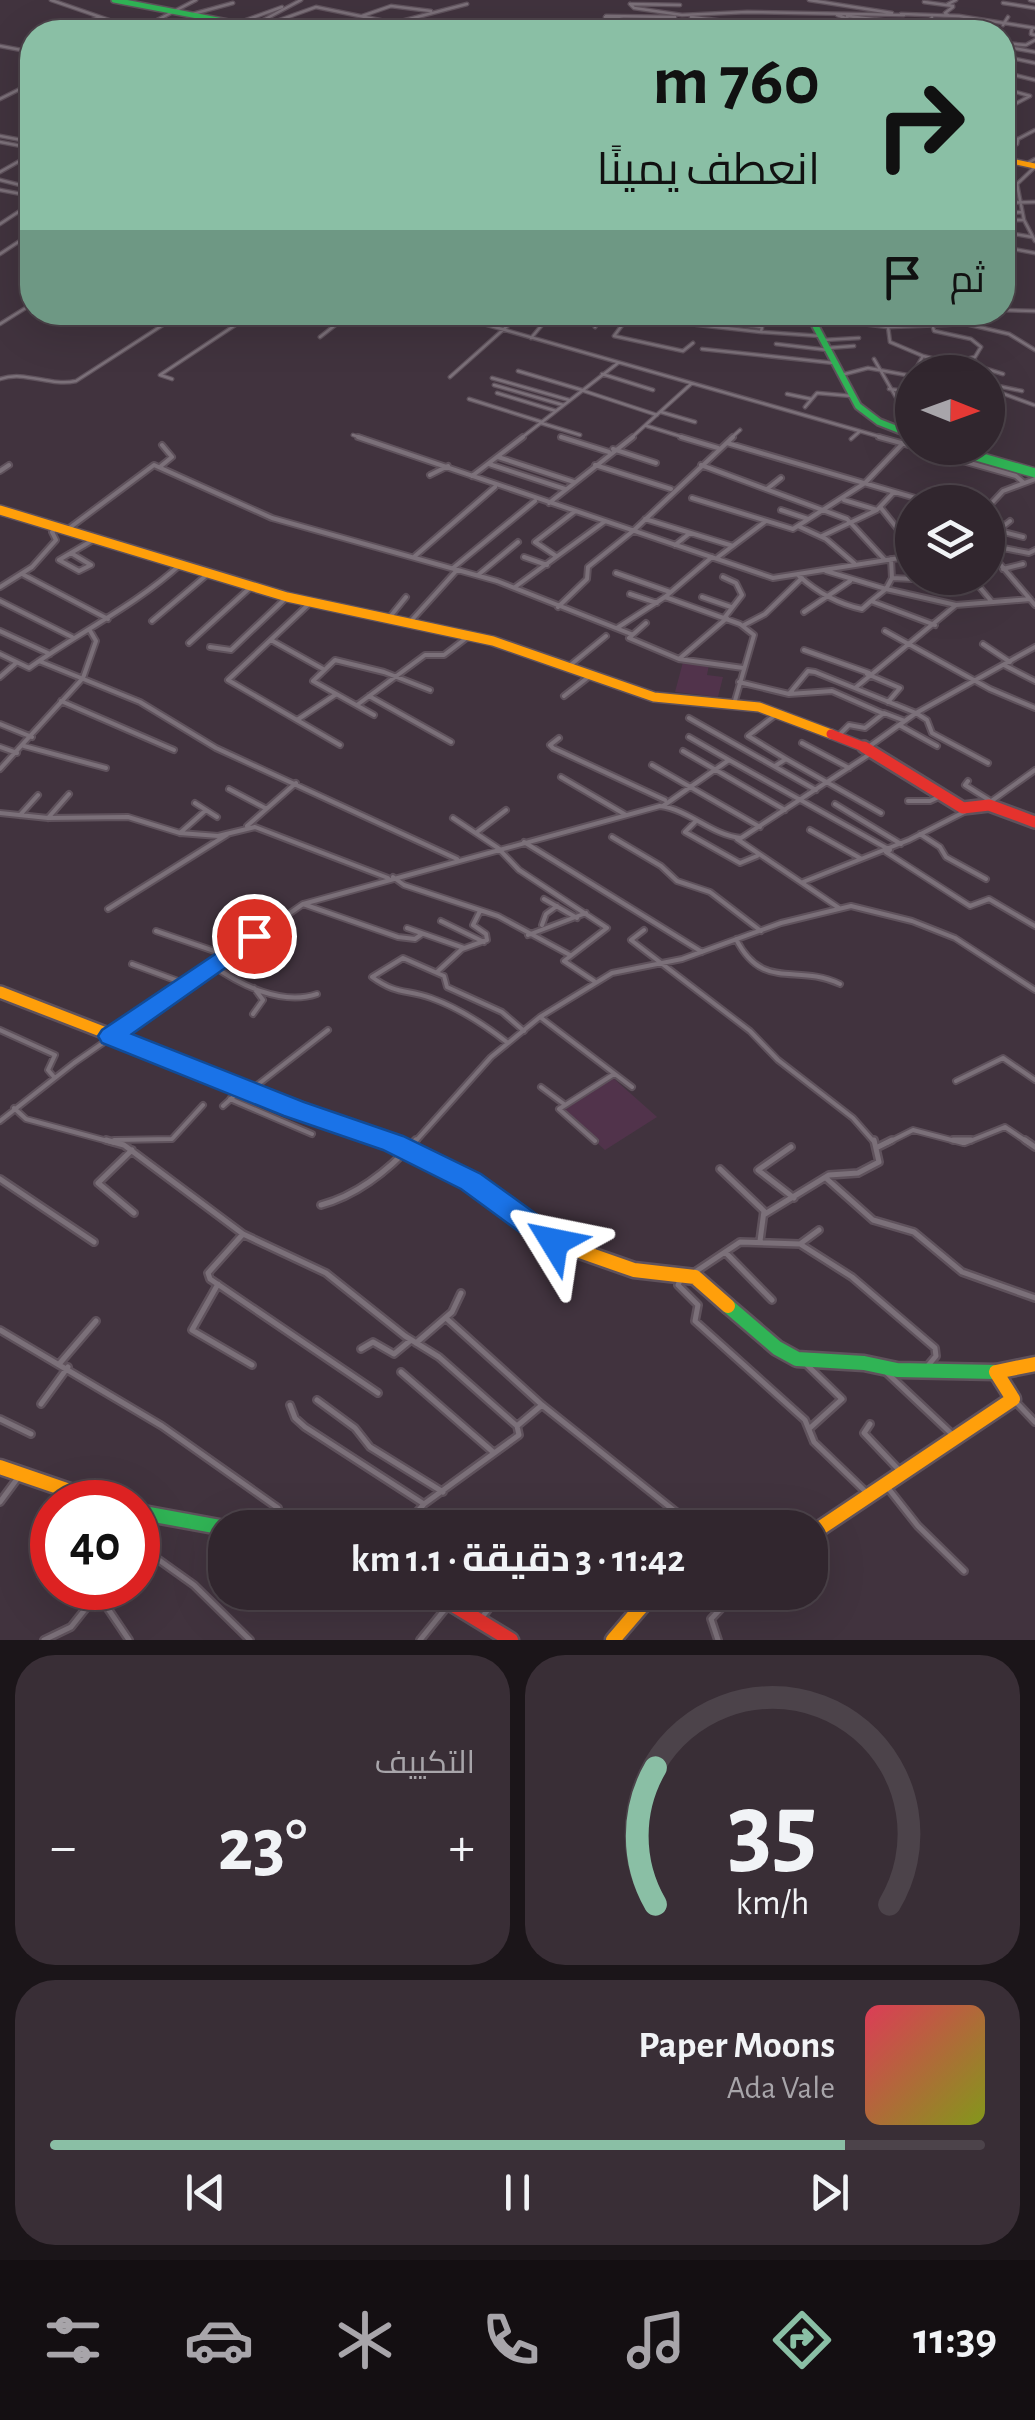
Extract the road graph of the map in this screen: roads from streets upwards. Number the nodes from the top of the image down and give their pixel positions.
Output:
1 (52, 0) edge
2 (114, 0) edge
3 (196, 0) edge
4 (301, 0) edge
5 (624, 0) edge
6 (809, 0) edge
7 (850, 0) edge
8 (956, 0) edge
9 (924, 2) edge
10 (234, 3) dead end
11 (294, 3) junction
12 (1003, 3) dead end
13 (468, 4) dead end
14 (631, 4) junction
15 (680, 5) dead end
16 (841, 5) junction
17 (953, 6) junction
18 (1035, 8) edge
19 (175, 12) junction
20 (435, 12) junction
21 (190, 15) junction
22 (682, 15) junction
23 (837, 15) junction
24 (904, 15) junction
25 (362, 16) junction
26 (691, 16) junction
27 (948, 16) junction
28 (100, 17) junction
29 (932, 17) junction
30 (1008, 17) dead end
31 (92, 20) edge
32 (108, 20) edge
33 (159, 20) edge
34 (212, 20) edge
35 (261, 20) edge
36 (261, 20) edge
37 (274, 20) edge
38 (381, 20) edge
39 (406, 20) edge
40 (636, 20) edge
41 (718, 20) edge
42 (851, 20) edge
43 (890, 20) dead end
44 (930, 20) edge
45 (973, 20) edge
46 (1006, 20) edge
47 (1034, 28) edge
48 (1033, 44) edge
49 (1015, 91) edge
50 (1015, 104) edge
51 (1035, 130) edge
52 (1015, 139) edge
53 (1018, 139) junction
54 (1015, 145) edge
55 (1031, 166) edge
56 (1035, 175) edge
57 (1017, 184) joint
58 (1035, 202) edge
59 (1015, 204) edge
60 (1020, 204) junction
61 (1022, 212) junction
62 (1015, 214) edge
63 (1015, 220) edge
64 (1024, 220) junction
65 (1035, 230) edge
66 (1028, 231) junction
67 (1034, 240) edge
68 (163, 325) edge
69 (235, 325) edge
70 (335, 325) edge
71 (488, 325) edge
72 (510, 325) edge
73 (542, 325) edge
74 (622, 325) edge
75 (710, 325) edge
76 (748, 325) edge
77 (815, 325) edge
78 (874, 325) edge
79 (917, 325) edge
80 (932, 325) edge
81 (970, 325) edge
82 (888, 327) junction
83 (506, 330) junction
84 (761, 332) junction
85 (320, 336) dead end
86 (531, 338) junction
87 (859, 338) dead end
88 (693, 343) dead end
89 (824, 343) junction
90 (776, 344) dead end
91 (854, 346) dead end
92 (702, 350) dead end
93 (1035, 350) edge
94 (921, 355) edge
95 (975, 355) edge
96 (874, 359) dead end
97 (618, 363) junction
98 (834, 363) junction
99 (878, 370) junction
100 (518, 371) dead end
101 (895, 372) edge
102 (602, 374) junction
103 (840, 375) junction
104 (450, 377) dead end
105 (492, 378) dead end
106 (0, 379) edge
107 (172, 379) dead end
108 (690, 384) junction
109 (494, 385) dead end
110 (1005, 389) edge
111 (582, 390) junction
112 (653, 390) dead end
113 (889, 390) junction
114 (895, 391) edge
115 (1022, 392) dead end
116 (1005, 393) edge
117 (496, 394) dead end
118 (787, 394) dead end
119 (852, 396) junction
120 (811, 399) junction
121 (895, 399) edge
122 (469, 400) dead end
123 (570, 400) junction
124 (563, 405) junction
125 (1034, 406) edge
126 (806, 407) dead end
127 (556, 411) junction
128 (659, 413) junction
129 (542, 422) junction
130 (695, 422) dead end
131 (647, 426) junction
132 (895, 428) edge
133 (740, 430) dead end
134 (859, 432) junction
135 (353, 435) dead end
136 (580, 435) dead end
137 (561, 437) dead end
138 (850, 439) dead end
139 (725, 442) junction
140 (895, 442) edge
141 (162, 445) dead end
142 (718, 448) junction
143 (611, 451) junction
144 (895, 452) edge
145 (498, 457) junction
146 (656, 463) dead end
147 (489, 464) junction
148 (1005, 464) edge
149 (10, 465) dead end
150 (595, 465) junction
151 (700, 465) junction
152 (978, 465) edge
153 (999, 465) edge
154 (448, 466) junction
155 (159, 467) junction
156 (0, 471) edge
157 (430, 475) dead end
158 (472, 476) junction
159 (1032, 477) edge
160 (781, 478) dead end
161 (574, 482) junction
162 (865, 484) junction
163 (496, 486) junction
164 (766, 489) junction
165 (565, 490) junction
166 (674, 490) junction
167 (1005, 490) edge
168 (894, 492) joint
169 (692, 498) dead end
170 (536, 500) junction
171 (844, 500) junction
172 (547, 504) junction
173 (824, 509) junction
174 (879, 509) junction
175 (0, 510) edge
176 (781, 510) dead end
177 (574, 512) junction
178 (808, 519) junction
179 (645, 520) junction
180 (766, 521) junction
181 (1010, 521) dead end
182 (605, 522) junction
183 (852, 523) junction
184 (1005, 523) edge
185 (798, 526) junction
186 (895, 527) edge
187 (64, 528) junction
188 (633, 531) junction
189 (1005, 532) edge
190 (690, 533) junction
191 (822, 536) junction
192 (1023, 537) dead end
193 (97, 538) junction
194 (518, 542) dead end
195 (675, 544) junction
196 (733, 546) junction
197 (1035, 550) edge
198 (1005, 552) edge
199 (71, 553) junction
200 (415, 556) junction
201 (524, 557) dead end
202 (558, 557) junction
203 (714, 557) junction
204 (891, 558) junction
205 (895, 558) edge
206 (884, 559) junction
207 (854, 563) junction
208 (180, 564) junction
209 (1023, 564) dead end
210 (547, 565) junction
211 (1005, 568) edge
212 (456, 569) junction
213 (824, 570) junction
214 (1005, 571) edge
215 (209, 573) junction
216 (616, 573) dead end
217 (24, 575) junction
218 (478, 576) junction
219 (723, 577) dead end
220 (800, 577) junction
221 (892, 578) junction
222 (895, 578) edge
223 (851, 580) junction
224 (1, 586) edge
225 (252, 586) junction
226 (515, 587) junction
227 (886, 589) junction
228 (670, 592) junction
229 (630, 594) dead end
230 (1035, 594) edge
231 (986, 595) edge
232 (287, 596) junction
233 (824, 596) junction
234 (406, 597) dead end
235 (664, 597) junction
236 (702, 598) dead end
237 (1029, 598) junction
238 (0, 600) edge
239 (872, 601) junction
240 (311, 602) junction
241 (992, 602) junction
242 (657, 603) junction
243 (956, 605) junction
244 (1035, 605) edge
245 (558, 607) junction
246 (733, 607) junction
247 (804, 612) dead end
248 (389, 618) junction
249 (726, 618) junction
250 (108, 619) junction
251 (152, 621) dead end
252 (410, 622) junction
253 (646, 622) dead end
254 (936, 624) junction
255 (742, 625) junction
256 (89, 628) junction
257 (617, 628) junction
258 (0, 631) edge
259 (885, 631) dead end
260 (631, 634) junction
261 (470, 635) junction
262 (606, 636) dead end
263 (73, 638) junction
264 (271, 640) junction
265 (189, 642) dead end
266 (983, 644) dead end
267 (909, 645) junction
268 (1035, 646) edge
269 (210, 647) dead end
270 (804, 650) dead end
271 (0, 654) edge
272 (50, 654) junction
273 (679, 659) junction
274 (39, 661) junction
275 (1007, 663) junction
276 (16, 664) junction
277 (568, 668) junction
278 (743, 668) junction
279 (323, 670) junction
280 (868, 673) junction
281 (396, 676) junction
282 (591, 676) junction
283 (0, 677) edge
284 (84, 678) junction
285 (974, 680) junction
286 (1035, 681) edge
287 (739, 682) junction
288 (855, 688) junction
289 (430, 690) dead end
290 (789, 694) junction
291 (335, 695) junction
292 (369, 696) junction
293 (564, 696) dead end
294 (880, 699) junction
295 (61, 702) junction
296 (888, 702) junction
297 (734, 704) junction
298 (357, 705) junction
299 (870, 708) junction
300 (1035, 708) edge
301 (778, 713) junction
302 (882, 713) junction
303 (916, 713) junction
304 (374, 715) dead end
305 (688, 718) dead end
306 (296, 721) junction
307 (902, 723) junction
308 (0, 724) edge
309 (838, 736) junction
310 (32, 737) junction
311 (689, 737) dead end
312 (559, 738) dead end
313 (451, 742) dead end
314 (802, 742) dead end
315 (340, 744) dead end
316 (24, 746) junction
317 (937, 746) dead end
318 (0, 747) edge
319 (174, 750) dead end
320 (870, 750) junction
321 (683, 751) dead end
322 (16, 753) junction
323 (786, 759) junction
324 (729, 760) junction
325 (988, 763) dead end
326 (652, 765) dead end
327 (775, 766) junction
328 (106, 768) dead end
329 (850, 768) junction
330 (0, 769) edge
331 (715, 769) junction
332 (1035, 770) edge
333 (561, 776) dead end
334 (968, 781) dead end
335 (296, 783) junction
336 (827, 783) junction
337 (690, 786) junction
338 (228, 789) dead end
339 (816, 790) junction
340 (69, 794) dead end
341 (943, 794) junction
342 (38, 796) dead end
343 (908, 801) dead end
344 (799, 802) junction
345 (195, 803) dead end
346 (988, 803) junction
347 (665, 804) junction
348 (835, 804) dead end
349 (266, 808) junction
350 (206, 810) junction
351 (506, 810) dead end
352 (786, 810) junction
353 (970, 810) junction
354 (0, 812) edge
355 (881, 813) dead end
356 (20, 815) junction
357 (627, 815) junction
358 (217, 817) dead end
359 (48, 818) junction
360 (453, 818) dead end
361 (696, 821) junction
362 (1035, 822) edge
363 (760, 827) junction
364 (247, 828) junction
365 (810, 830) dead end
366 (880, 831) junction
367 (477, 832) junction
368 (180, 833) junction
369 (228, 834) junction
370 (920, 834) junction
371 (612, 838) dead end
372 (737, 839) junction
373 (864, 839) junction
374 (524, 842) junction
375 (901, 844) junction
376 (498, 848) junction
377 (888, 851) junction
378 (757, 856) junction
379 (860, 858) junction
380 (457, 859) junction
381 (391, 878) junction
382 (986, 879) dead end
383 (804, 882) junction
384 (544, 899) dead end
385 (304, 904) junction
386 (557, 906) junction
387 (108, 908) dead end
388 (839, 908) junction
389 (480, 911) junction
390 (586, 913) junction
391 (578, 918) junction
392 (441, 921) dead end
393 (542, 925) junction
394 (1035, 926) edge
395 (407, 928) dead end
396 (644, 930) dead end
397 (156, 931) dead end
398 (760, 931) junction
399 (422, 934) junction
400 (528, 935) junction
401 (736, 939) junction
402 (484, 942) junction
403 (464, 948) junction
404 (703, 952) junction
405 (226, 955) junction
406 (570, 956) junction
407 (660, 962) junction
408 (132, 964) dead end
409 (212, 965) junction
410 (436, 972) junction
411 (594, 981) junction
412 (186, 984) junction
413 (840, 984) dead end
414 (254, 988) junction
415 (1035, 990) edge
416 (0, 992) edge
417 (317, 994) dead end
418 (253, 1014) dead end
419 (540, 1017) junction
420 (0, 1030) edge
421 (328, 1030) dead end
422 (524, 1031) junction
423 (111, 1036) junction
424 (508, 1042) junction
425 (614, 1074) junction
426 (54, 1077) junction
427 (1035, 1080) edge
428 (956, 1081) dead end
429 (542, 1087) dead end
430 (632, 1087) dead end
431 (245, 1090) junction
432 (230, 1100) junction
433 (564, 1104) junction
434 (204, 1105) dead end
435 (223, 1106) dead end
436 (14, 1108) junction
437 (0, 1120) edge
438 (312, 1134) dead end
439 (114, 1140) junction
440 (595, 1142) dead end
441 (790, 1147) dead end
442 (878, 1147) junction
443 (1035, 1147) edge
444 (132, 1150) junction
445 (407, 1150) junction
446 (720, 1169) dead end
447 (825, 1178) junction
448 (0, 1179) edge
449 (794, 1198) junction
450 (321, 1205) dead end
451 (134, 1213) dead end
452 (765, 1214) junction
453 (819, 1230) dead end
454 (243, 1234) junction
455 (760, 1241) junction
456 (94, 1242) dead end
457 (800, 1244) junction
458 (724, 1252) junction
459 (686, 1276) junction
460 (218, 1284) junction
461 (461, 1292) dead end
462 (1035, 1298) edge
463 (772, 1300) dead end
464 (446, 1318) junction
465 (96, 1322) dead end
466 (0, 1330) edge
467 (413, 1342) junction
468 (361, 1348) dead end
469 (801, 1359) junction
470 (60, 1363) junction
471 (1035, 1364) edge
472 (252, 1365) dead end
473 (68, 1368) junction
474 (883, 1368) junction
475 (926, 1370) junction
476 (401, 1372) dead end
477 (996, 1372) junction
478 (378, 1392) dead end
479 (1013, 1399) junction
480 (317, 1400) dead end
481 (41, 1404) dead end
482 (290, 1405) dead end
483 (542, 1406) junction
484 (0, 1420) edge
485 (1035, 1422) edge
486 (870, 1424) dead end
487 (517, 1426) junction
488 (810, 1428) junction
489 (30, 1434) dead end
490 (956, 1438) junction
491 (370, 1446) junction
492 (494, 1452) junction
493 (359, 1459) junction
494 (0, 1468) edge
495 (902, 1473) junction
496 (20, 1475) junction
497 (35, 1480) edge
498 (885, 1484) junction
499 (443, 1492) junction
500 (868, 1494) junction
501 (0, 1502) edge
502 (424, 1504) junction
503 (278, 1510) edge
504 (419, 1510) edge
505 (673, 1510) edge
506 (160, 1516) edge
507 (828, 1522) edge
508 (208, 1525) edge
509 (160, 1563) edge
510 (964, 1571) dead end
511 (84, 1610) edge
512 (111, 1610) edge
513 (444, 1610) edge
514 (461, 1610) edge
515 (488, 1610) edge
516 (638, 1610) edge
517 (719, 1610) edge
518 (479, 1621) junction
519 (44, 1640) edge
520 (129, 1640) edge
521 (250, 1640) edge
522 (420, 1640) edge
523 (511, 1640) edge
524 (612, 1640) edge
525 (718, 1640) edge

1 - 28 street
2 - 19 street
3 - 19 street
4 - 11 street
5 - 14 street
6 - 16 street
7 - 16 street
8 - 17 street
9 - 17 street
10 - 21 street
11 - 35 street
11 - 36 street
12 - 18 street
13 - 20 street
14 - 15 street
14 - 22 street
16 - 24 street
17 - 27 street
19 - 21 street
19 - 33 street
20 - 25 street
20 - 39 street
21 - 34 street
22 - 23 street
22 - 26 street
23 - 24 street
23 - 42 street
23 - 43 street
24 - 29 street
25 - 37 street
25 - 38 street
26 - 40 street
26 - 41 street
27 - 29 street
27 - 45 street
28 - 31 street
28 - 32 street
29 - 44 street
30 - 46 street
47 - 48 street
49 - 50 street
51 - 53 street
52 - 53 street
53 - 54 street
55 - 56 street
55 - 57 street
57 - 60 street
58 - 60 street
59 - 60 street
60 - 61 street
61 - 62 street
61 - 64 street
63 - 64 street
64 - 66 street
65 - 66 street
66 - 67 street
68 - 106 street
69 - 107 street
70 - 85 street
71 - 83 street
72 - 83 street
73 - 86 street
74 - 88 street
75 - 84 street
76 - 84 street
77 - 89 street
78 - 82 street
79 - 82 street
80 - 95 street
81 - 93 street
82 - 94 street
83 - 86 street
83 - 104 street
84 - 89 street
86 - 97 street
87 - 89 street
89 - 90 street
89 - 91 street
89 - 98 street
92 - 98 street
96 - 99 street
97 - 102 street
97 - 108 street
98 - 103 street
99 - 101 street
99 - 103 street
99 - 113 street
100 - 111 street
102 - 111 street
102 - 112 street
103 - 119 street
105 - 123 street
108 - 128 street
108 - 134 street
109 - 124 street
110 - 115 street
111 - 123 street
111 - 128 street
113 - 114 street
113 - 121 street
116 - 125 street
117 - 127 street
118 - 120 street
119 - 120 street
119 - 132 street
120 - 126 street
122 - 129 street
123 - 124 street
124 - 127 street
127 - 129 street
128 - 130 street
128 - 131 street
129 - 136 street
129 - 145 street
131 - 142 street
131 - 143 street
133 - 139 street
134 - 138 street
134 - 140 street
135 - 154 street
137 - 143 street
139 - 142 street
139 - 162 street
141 - 155 street
142 - 151 street
143 - 146 street
143 - 150 street
144 - 162 street
145 - 147 street
145 - 161 street
147 - 158 street
147 - 165 street
148 - 159 street
149 - 156 street
150 - 161 street
150 - 166 street
151 - 164 street
151 - 166 street
152 - 159 street
153 - 159 street
154 - 157 street
154 - 158 street
155 - 187 street
155 - 200 street
158 - 163 street
159 - 167 street
160 - 164 street
161 - 165 street
162 - 168 street
162 - 171 street
163 - 170 street
163 - 200 street
164 - 173 street
165 - 172 street
166 - 179 street
168 - 174 street
169 - 180 street
170 - 172 street
170 - 212 street
171 - 173 street
171 - 174 street
172 - 177 street
173 - 178 street
173 - 183 street
174 - 183 street
174 - 186 street
175 - 187 street
176 - 178 street
177 - 182 street
177 - 202 street
178 - 185 street
179 - 188 street
179 - 190 street
180 - 185 street
180 - 196 street
181 - 184 street
182 - 188 street
182 - 202 street
183 - 191 street
183 - 206 street
185 - 191 street
187 - 193 street
187 - 217 street
188 - 195 street
188 - 245 street
189 - 192 street
190 - 195 street
190 - 196 street
191 - 207 street
193 - 199 street
193 - 208 street
194 - 218 street
195 - 203 street
196 - 203 street
197 - 198 street
199 - 199 street
200 - 212 street
201 - 210 street
202 - 210 street
203 - 220 street
203 - 228 street
204 - 205 street
204 - 206 street
204 - 221 street
206 - 207 street
207 - 213 street
208 - 215 street
208 - 250 street
209 - 211 street
210 - 226 street
212 - 218 street
212 - 252 street
213 - 220 street
213 - 223 street
214 - 237 street
215 - 225 street
215 - 251 street
216 - 228 street
217 - 224 street
217 - 250 street
218 - 226 street
219 - 246 street
220 - 233 street
220 - 255 street
221 - 222 street
221 - 227 street
223 - 227 street
223 - 233 street
225 - 232 street
225 - 265 street
226 - 245 street
227 - 239 street
227 - 243 street
228 - 235 street
229 - 242 street
230 - 237 street
231 - 241 street
232 - 240 street
232 - 269 street
233 - 239 street
233 - 247 street
234 - 248 street
235 - 242 street
235 - 249 street
236 - 246 street
237 - 241 street
237 - 244 street
238 - 263 street
239 - 254 street
240 - 248 street
240 - 264 street
241 - 243 street
242 - 257 street
243 - 254 street
245 - 257 street
246 - 249 street
248 - 252 street
249 - 255 street
249 - 273 street
250 - 256 street
252 - 261 street
253 - 260 street
254 - 267 street
255 - 278 street
256 - 263 street
256 - 284 street
257 - 260 street
258 - 272 street
259 - 267 street
260 - 273 street
261 - 277 street
261 - 281 street
262 - 277 street
263 - 272 street
264 - 279 street
264 - 306 street
266 - 275 street
267 - 280 street
267 - 285 street
268 - 275 street
270 - 280 street
271 - 276 street
272 - 274 street
273 - 278 street
274 - 276 street
274 - 284 street
275 - 285 street
275 - 286 street
276 - 283 street
277 - 282 street
278 - 287 street
279 - 281 street
279 - 291 street
280 - 288 street
280 - 296 street
281 - 289 street
281 - 292 street
282 - 293 street
282 - 297 street
284 - 295 street
284 - 335 street
285 - 300 street
285 - 303 street
287 - 290 street
287 - 297 street
288 - 290 street
288 - 294 street
290 - 299 street
291 - 298 street
291 - 306 street
292 - 298 street
292 - 313 street
294 - 296 street
294 - 299 street
295 - 310 street
295 - 319 street
296 - 303 street
297 - 301 street
298 - 304 street
299 - 302 street
301 - 309 street
301 - 323 street
302 - 307 street
302 - 309 street
303 - 307 street
303 - 325 street
305 - 327 street
306 - 315 street
307 - 317 street
307 - 320 street
308 - 310 street
309 - 320 street
310 - 316 street
311 - 324 street
312 - 347 street
314 - 329 street
316 - 322 street
316 - 328 street
318 - 322 street
320 - 329 street
320 - 341 street
321 - 331 street
322 - 330 street
323 - 327 street
323 - 336 street
324 - 331 street
324 - 344 street
326 - 337 street
327 - 339 street
329 - 336 street
331 - 337 street
331 - 352 street
332 - 346 street
333 - 357 street
334 - 346 street
335 - 349 street
335 - 380 street
336 - 339 street
336 - 355 street
337 - 347 street
337 - 363 street
338 - 349 street
339 - 344 street
340 - 359 street
341 - 343 street
341 - 353 street
342 - 356 street
344 - 352 street
344 - 373 street
345 - 350 street
346 - 353 street
346 - 362 street
347 - 357 street
347 - 361 street
348 - 366 street
349 - 364 street
350 - 358 street
350 - 368 street
351 - 367 street
352 - 363 street
353 - 370 street
354 - 356 street
356 - 359 street
357 - 374 street
359 - 368 street
360 - 367 street
361 - 372 street
361 - 378 street
363 - 372 street
364 - 369 street
364 - 381 street
365 - 379 street
366 - 373 street
366 - 375 street
367 - 376 street
368 - 369 street
369 - 387 street
370 - 375 street
370 - 382 street
371 - 398 street
372 - 378 street
373 - 377 street
374 - 376 street
374 - 404 street
375 - 377 street
376 - 380 street
376 - 390 street
377 - 379 street
377 - 394 street
378 - 383 street
379 - 383 street
380 - 381 street
381 - 385 street
381 - 389 street
383 - 388 street
384 - 386 street
385 - 399 street
385 - 405 street
386 - 391 street
386 - 393 street
388 - 398 street
388 - 415 street
389 - 400 street
389 - 402 street
390 - 391 street
390 - 406 street
391 - 393 street
392 - 402 street
393 - 400 street
395 - 399 street
396 - 407 street
397 - 405 street
398 - 401 street
399 - 403 street
400 - 406 street
401 - 404 street
401 - 413 street
402 - 403 street
403 - 410 street
404 - 407 street
405 - 409 street
406 - 411 street
407 - 411 street
407 - 442 street
408 - 412 street
409 - 412 street
409 - 414 street
410 - 422 street
410 - 424 street
411 - 419 street
412 - 423 street
414 - 417 street
414 - 418 street
416 - 423 street
419 - 422 street
419 - 425 street
420 - 426 street
421 - 431 street
422 - 424 street
423 - 426 street
423 - 431 street
424 - 445 street
425 - 430 street
425 - 433 street
426 - 436 street
427 - 428 street
429 - 433 street
431 - 432 street
431 - 445 street
432 - 435 street
432 - 438 street
433 - 440 street
434 - 439 street
436 - 437 street
436 - 439 street
439 - 444 street
441 - 449 street
442 - 443 street
442 - 447 street
444 - 451 street
444 - 454 street
445 - 450 street
445 - 459 street
446 - 452 street
447 - 449 street
447 - 462 street
448 - 456 street
449 - 452 street
452 - 455 street
453 - 457 street
454 - 460 street
454 - 467 street
455 - 457 street
455 - 458 street
457 - 475 street
458 - 459 street
458 - 463 street
459 - 469 street
459 - 488 street
460 - 472 street
460 - 478 street
461 - 464 street
464 - 467 street
464 - 483 street
465 - 470 street
466 - 470 street
467 - 468 street
467 - 487 street
469 - 474 street
469 - 488 street
470 - 473 street
471 - 477 street
473 - 481 street
473 - 503 street
474 - 475 street
474 - 490 street
475 - 477 street
476 - 492 street
477 - 479 street
479 - 485 street
479 - 490 street
480 - 491 street
482 - 493 street
483 - 487 street
483 - 505 street
484 - 489 street
486 - 495 street
487 - 492 street
488 - 500 street
490 - 495 street
491 - 493 street
491 - 499 street
492 - 499 street
493 - 502 street
494 - 496 street
495 - 498 street
496 - 497 street
496 - 501 street
498 - 500 street
498 - 510 street
499 - 502 street
500 - 507 street
502 - 504 street
506 - 508 street
509 - 521 street
511 - 519 street
512 - 520 street
513 - 522 street
514 - 518 street
515 - 518 street
516 - 524 street
517 - 525 street
518 - 523 street

